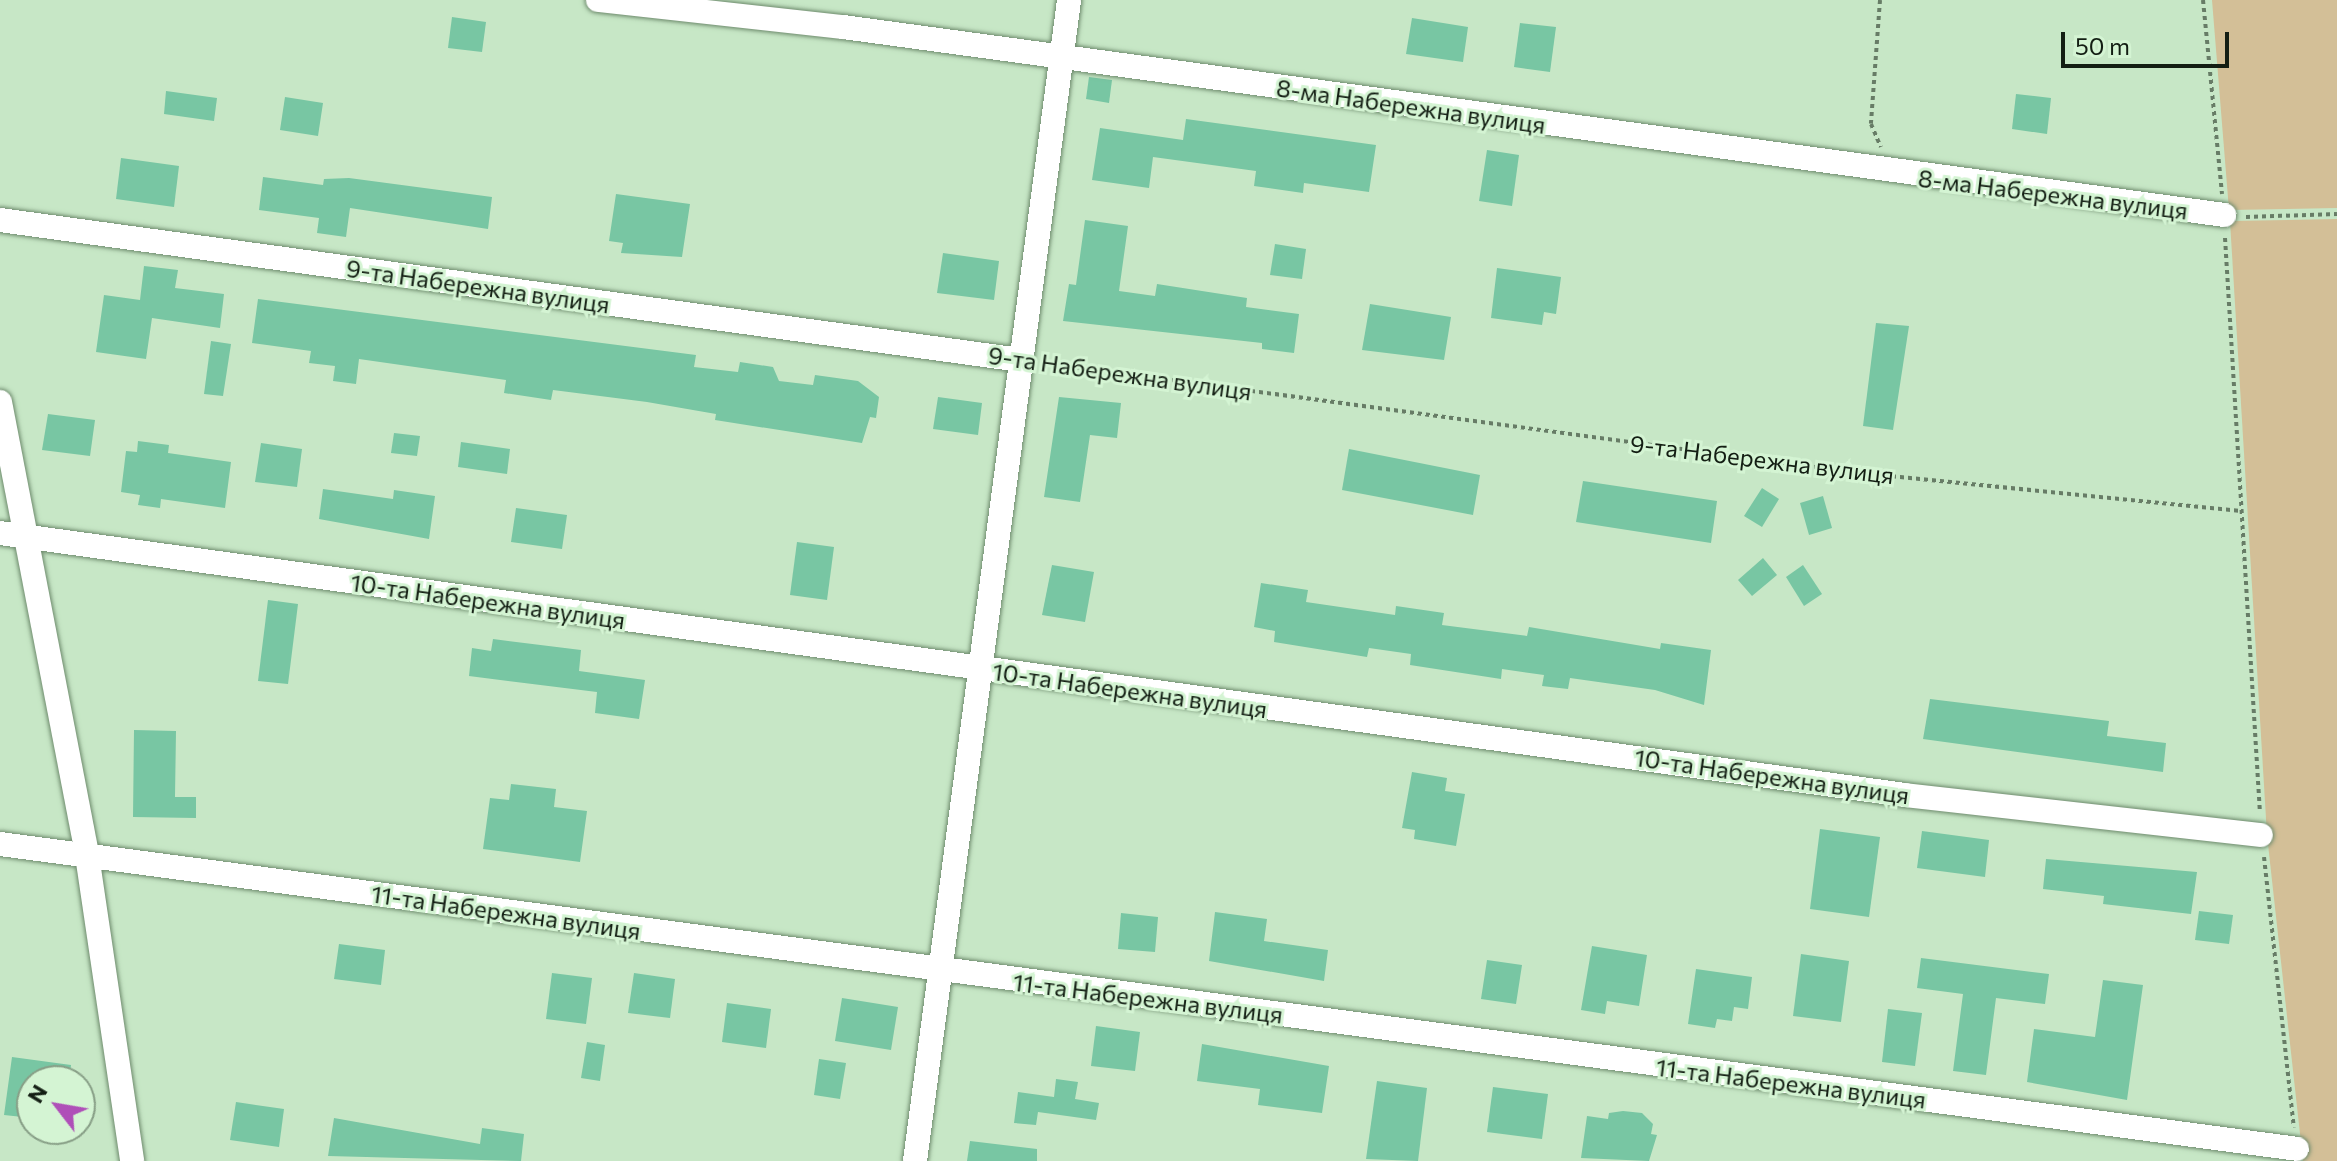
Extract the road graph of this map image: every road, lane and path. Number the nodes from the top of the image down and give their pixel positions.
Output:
1 (598, 0) edge
2 (1069, 0) edge
3 (1880, 0) edge
4 (2203, 0) edge
5 (1060, 58) junction
6 (1893, 175) junction
7 (2337, 214) edge
8 (2224, 215) junction
9 (0, 220) edge
10 (1021, 360) junction
11 (0, 402) edge
12 (2241, 511) junction
13 (26, 532) junction
14 (0, 533) edge
15 (981, 669) junction
16 (2261, 835) junction
17 (0, 844) edge
18 (87, 855) junction
19 (941, 971) junction
20 (2297, 1149) joint
21 (132, 1161) edge
22 (915, 1161) edge

1 - 5 street, 8-ма Набережна вулиця
2 - 5 street
3 - 6 path
4 - 8 path
5 - 6 street, 8-ма Набережна вулиця
5 - 10 street
6 - 8 street, 8-ма Набережна вулиця
7 - 8 path
8 - 12 path
9 - 10 street, 9-та Набережна вулиця
10 - 12 path, 9-та Набережна вулиця
10 - 15 street
11 - 13 street
12 - 16 path
13 - 14 street, 10-та Набережна вулиця
13 - 15 street, 10-та Набережна вулиця
13 - 18 street
15 - 16 street, 10-та Набережна вулиця
15 - 19 street
16 - 20 path
17 - 18 street, 11-та Набережна вулиця
18 - 19 street, 11-та Набережна вулиця
18 - 21 street
19 - 20 street, 11-та Набережна вулиця
19 - 22 street

